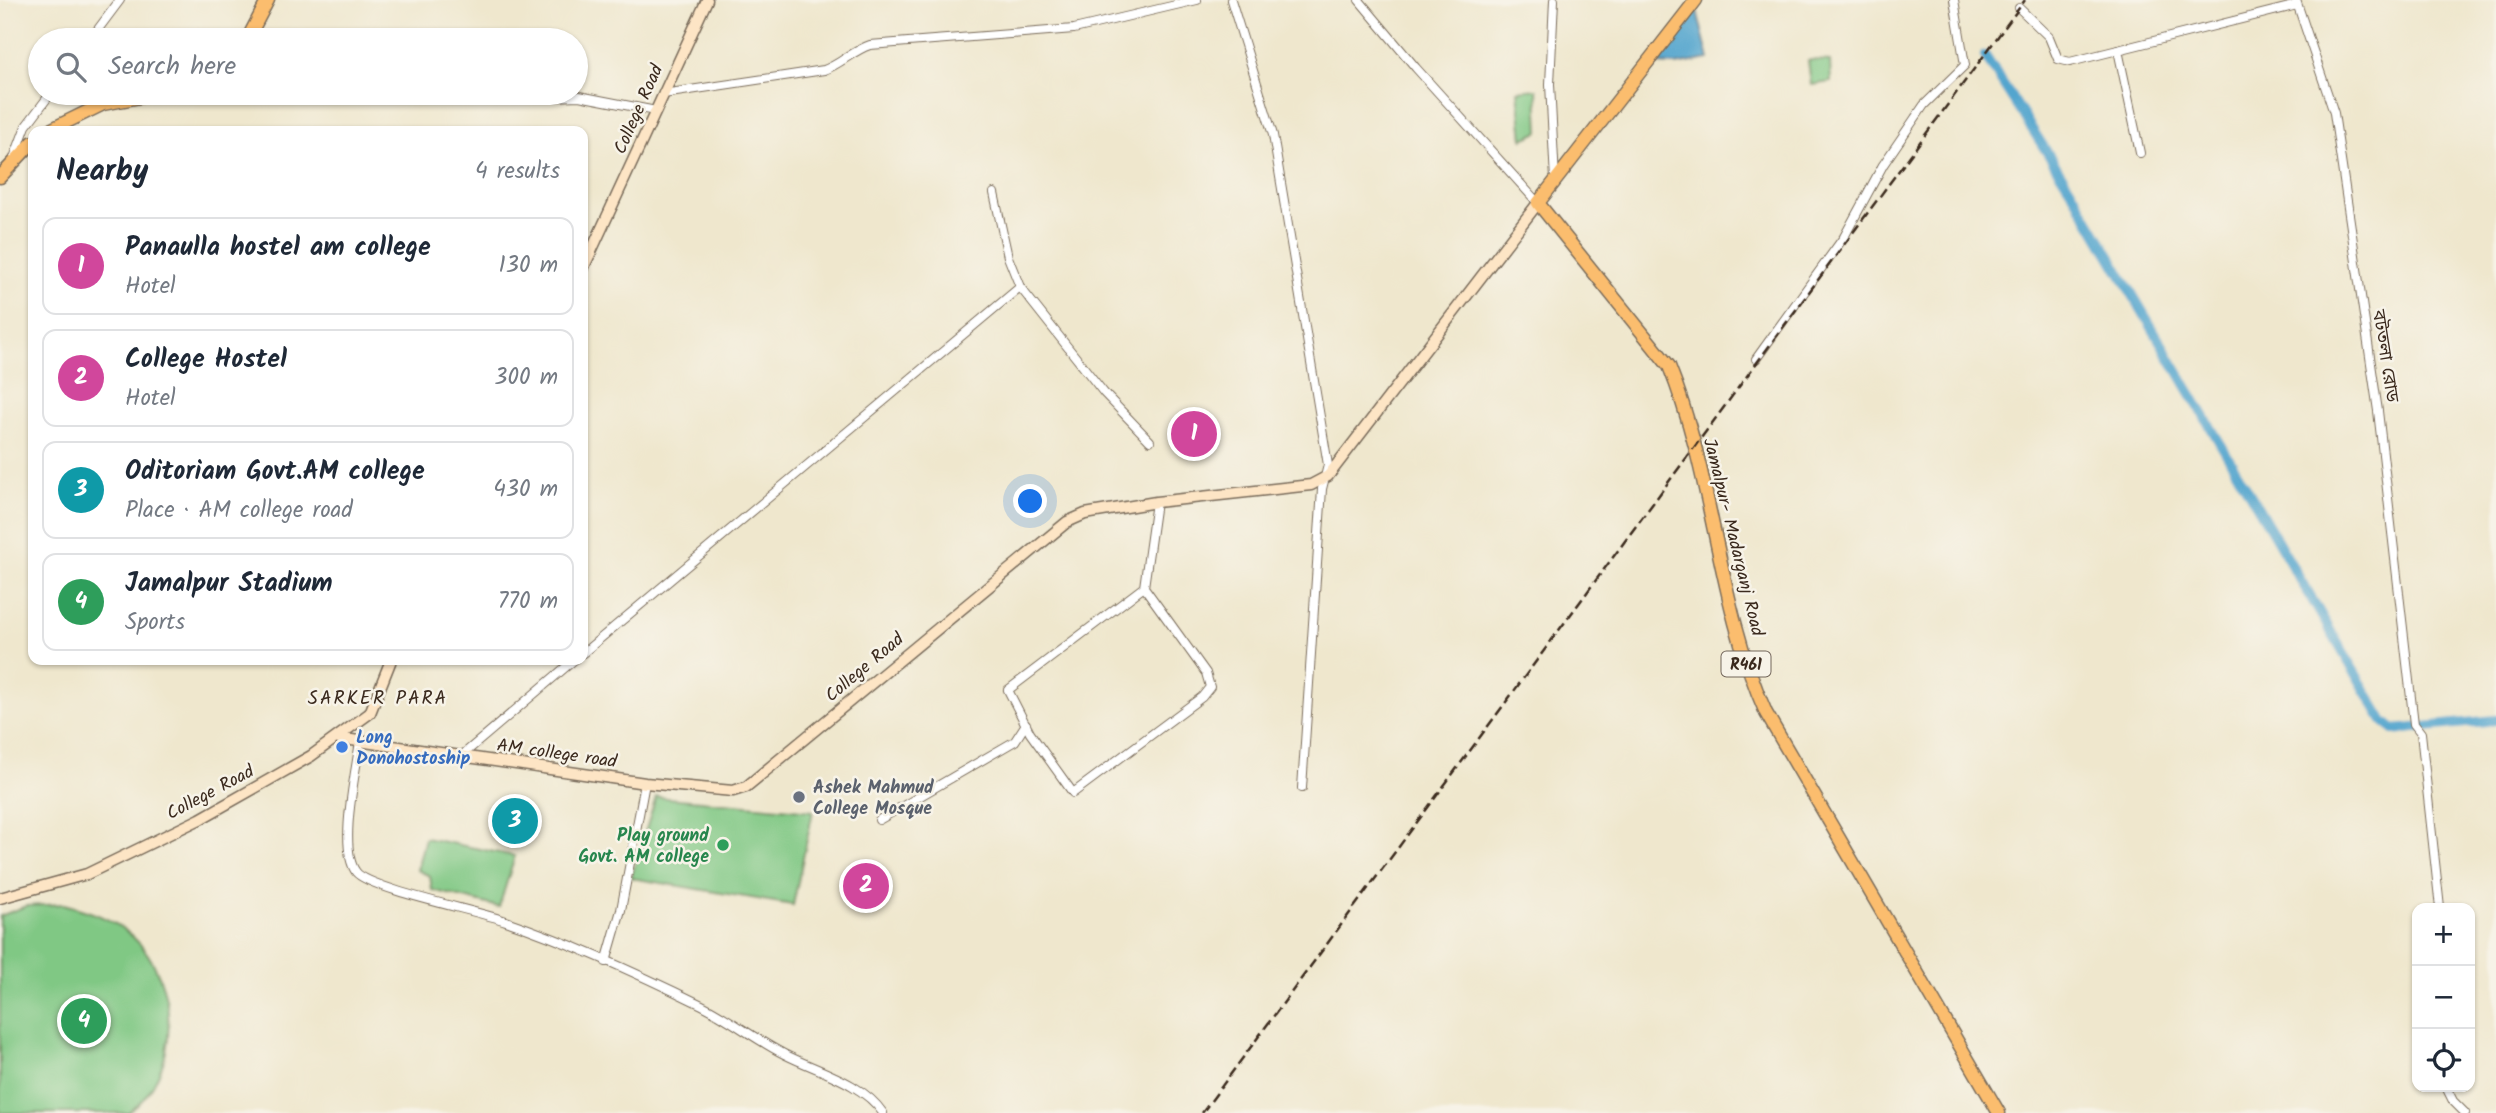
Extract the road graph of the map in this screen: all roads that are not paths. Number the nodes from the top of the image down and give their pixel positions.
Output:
1 (120, 0) edge
2 (268, 0) edge
3 (707, 0) edge
4 (1196, 0) edge
5 (1231, 0) edge
6 (1359, 0) edge
7 (1554, 0) edge
8 (1696, 0) edge
9 (1954, 0) edge
10 (2297, 2) edge
11 (2019, 8) dead end
12 (99, 28) edge
13 (253, 28) edge
14 (2118, 50) junction
15 (663, 94) junction
16 (588, 98) edge
17 (42, 105) edge
18 (101, 105) edge
19 (656, 111) junction
20 (58, 126) edge
21 (28, 146) edge
22 (2140, 153) dead end
23 (13, 160) junction
24 (0, 177) edge
25 (1555, 180) junction
26 (994, 193) dead end
27 (1538, 203) junction
28 (588, 259) edge
29 (1020, 287) junction
30 (1756, 359) dead end
31 (1150, 441) dead end
32 (1328, 476) junction
33 (1156, 502) junction
34 (1144, 587) junction
35 (588, 649) edge
36 (389, 665) edge
37 (568, 665) edge
38 (1026, 724) junction
39 (338, 738) junction
40 (360, 741) junction
41 (1015, 741) junction
42 (1037, 742) junction
43 (460, 757) junction
44 (645, 783) junction
45 (1302, 788) dead end
46 (879, 820) dead end
47 (0, 898) edge
48 (2439, 903) edge
49 (606, 962) junction
50 (2448, 1092) edge
51 (883, 1113) edge
52 (1999, 1113) edge
53 (2465, 1113) edge

1 - 12 street
2 - 13 main road
3 - 15 main road, College Road
4 - 15 street
5 - 32 street
6 - 27 street
7 - 25 street
8 - 25 main road
9 - 30 street
10 - 14 street
10 - 48 street, বটতলা রোড
11 - 14 street
14 - 22 street
15 - 19 main road, College Road
16 - 19 street
17 - 23 street
18 - 20 main road
19 - 28 main road, College Road
21 - 23 main road
23 - 24 main road
25 - 27 main road
26 - 29 street
27 - 32 main road
27 - 52 main road, Jamalpur- Madarganj Road / R461
29 - 31 street
29 - 35 street
32 - 33 main road
32 - 45 street
33 - 34 street
33 - 44 main road, College Road
34 - 38 street
34 - 42 street
36 - 39 main road, College Road
37 - 43 street
38 - 41 street
38 - 42 street
39 - 40 main road, AM college road
39 - 47 main road, College Road
40 - 43 main road, AM college road
40 - 49 street
41 - 42 street
41 - 46 street
43 - 44 main road, AM college road
44 - 49 street
49 - 51 street
50 - 53 street

